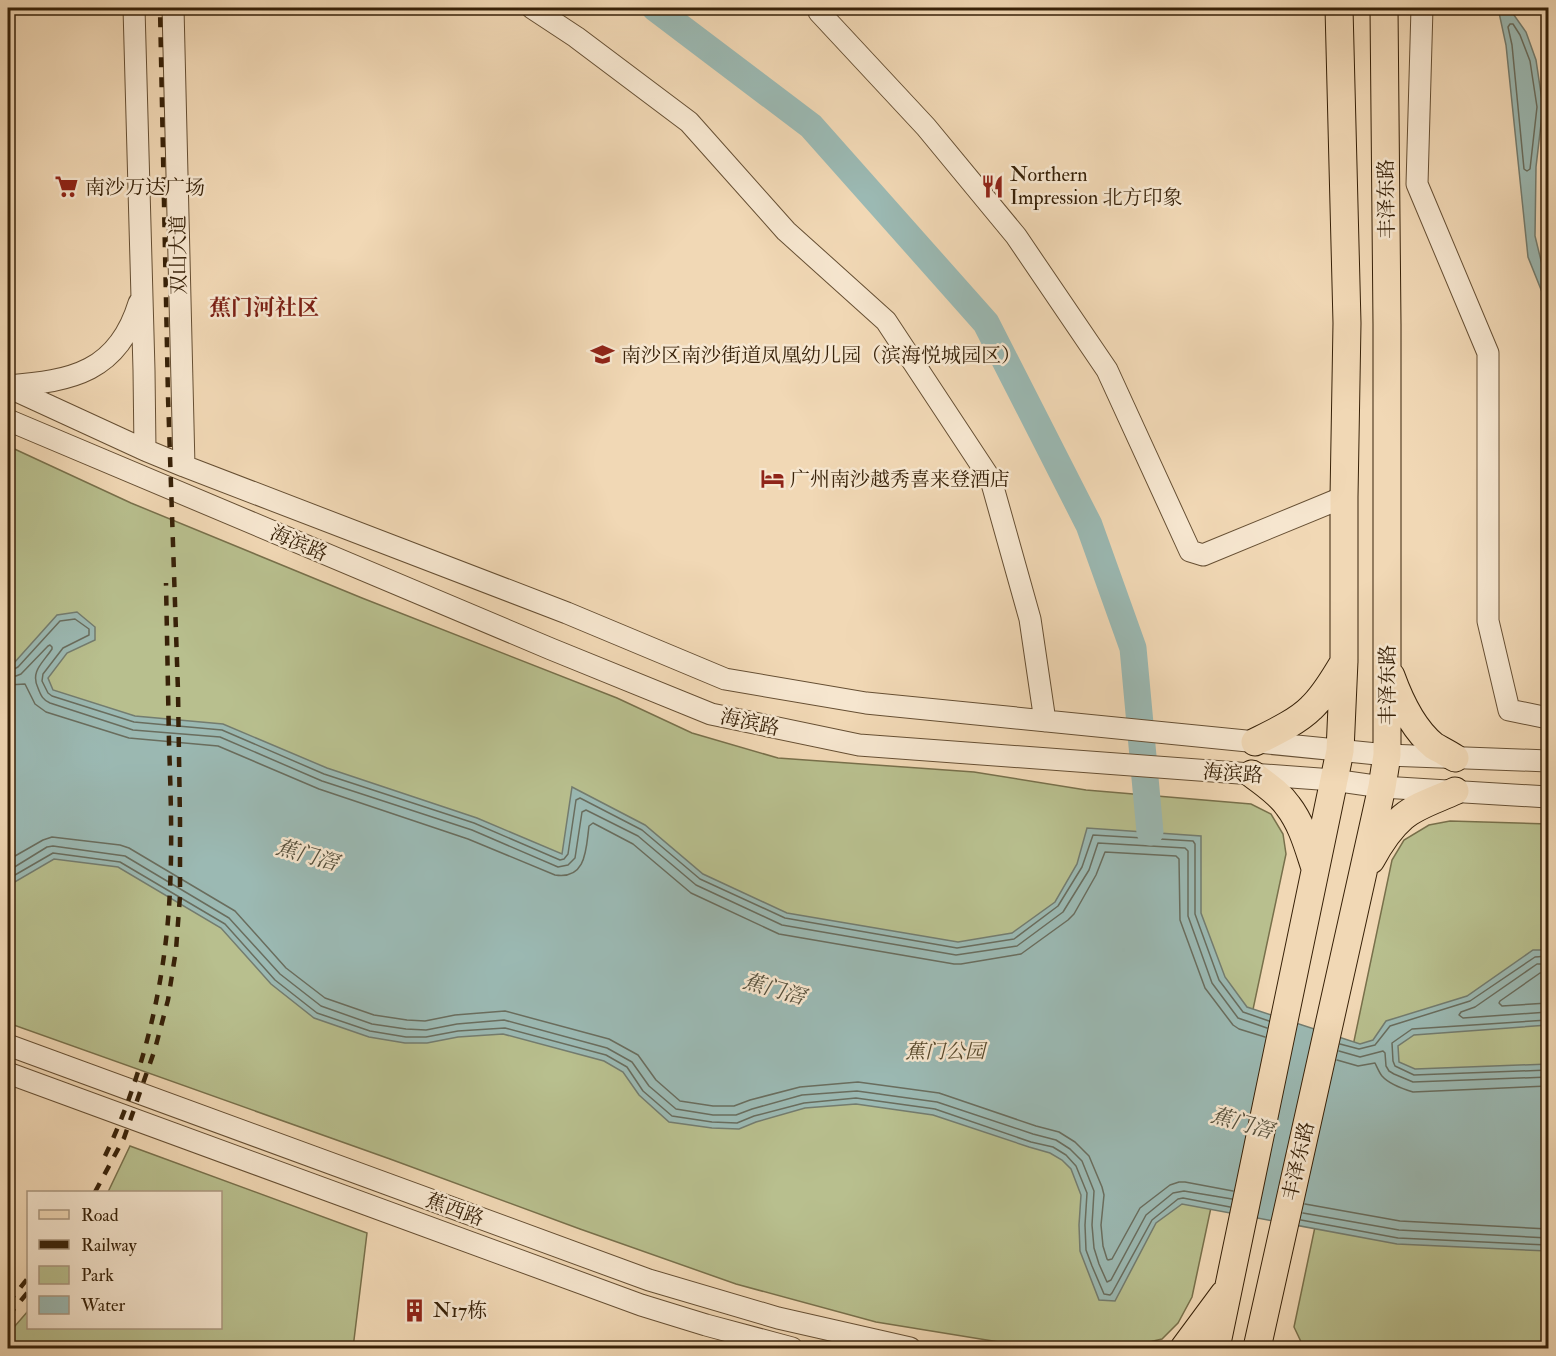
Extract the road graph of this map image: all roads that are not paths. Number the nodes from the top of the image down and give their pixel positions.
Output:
1 (134, 8) edge
2 (173, 8) edge
3 (532, 8) edge
4 (818, 8) edge
5 (1339, 8) edge
6 (1384, 8) edge
7 (1422, 8) edge
8 (142, 293) junction
9 (8, 387) edge
10 (8, 420) edge
11 (145, 450) junction
12 (183, 466) junction
13 (1344, 497) junction
14 (1344, 661) junction
15 (1387, 663) junction
16 (1548, 718) edge
17 (1045, 721) junction
18 (1255, 742) junction
19 (1340, 751) junction
20 (1387, 755) junction
21 (1455, 758) junction
22 (1548, 761) edge
23 (1252, 774) junction
24 (1333, 780) junction
25 (1382, 787) junction
26 (1455, 791) junction
27 (1548, 797) edge
28 (1315, 868) junction
29 (1361, 880) junction
30 (8, 1045) edge
31 (8, 1073) edge
32 (1230, 1286) junction
33 (1266, 1305) junction
34 (792, 1348) edge
35 (910, 1348) edge
36 (1184, 1348) edge
37 (1216, 1348) edge
38 (1257, 1348) edge
39 (1275, 1348) edge

1 - 8 street, 双山大道
2 - 12 street, 双山大道
3 - 17 street
4 - 13 street
5 - 13 main road, 丰泽东路
6 - 15 main road, 丰泽东路
7 - 16 street
8 - 9 street
8 - 11 street, 双山大道
9 - 11 street, 海滨路
10 - 23 street, 海滨路
11 - 12 street, 海滨路
12 - 17 street, 海滨路
13 - 14 main road, 丰泽东路
14 - 18 main road
14 - 19 main road, 丰泽东路
15 - 20 main road, 丰泽东路
15 - 21 main road
17 - 18 street, 海滨路
18 - 19 street, 海滨路
19 - 20 street, 海滨路
19 - 24 main road, 丰泽东路
20 - 21 street, 海滨路
20 - 25 main road, 丰泽东路
21 - 22 street, 海滨路
23 - 24 street, 海滨路
23 - 28 main road
24 - 25 street, 海滨路
24 - 28 main road, 丰泽东路
25 - 26 street, 海滨路
25 - 29 main road, 丰泽东路
26 - 27 street, 海滨路
26 - 29 main road
28 - 32 main road, 丰泽东路
29 - 33 main road, 丰泽东路
30 - 35 street, 蕉西路
31 - 34 street, 蕉西路
32 - 36 main road
32 - 37 main road, 丰泽东路
33 - 38 main road, 丰泽东路
33 - 39 main road

